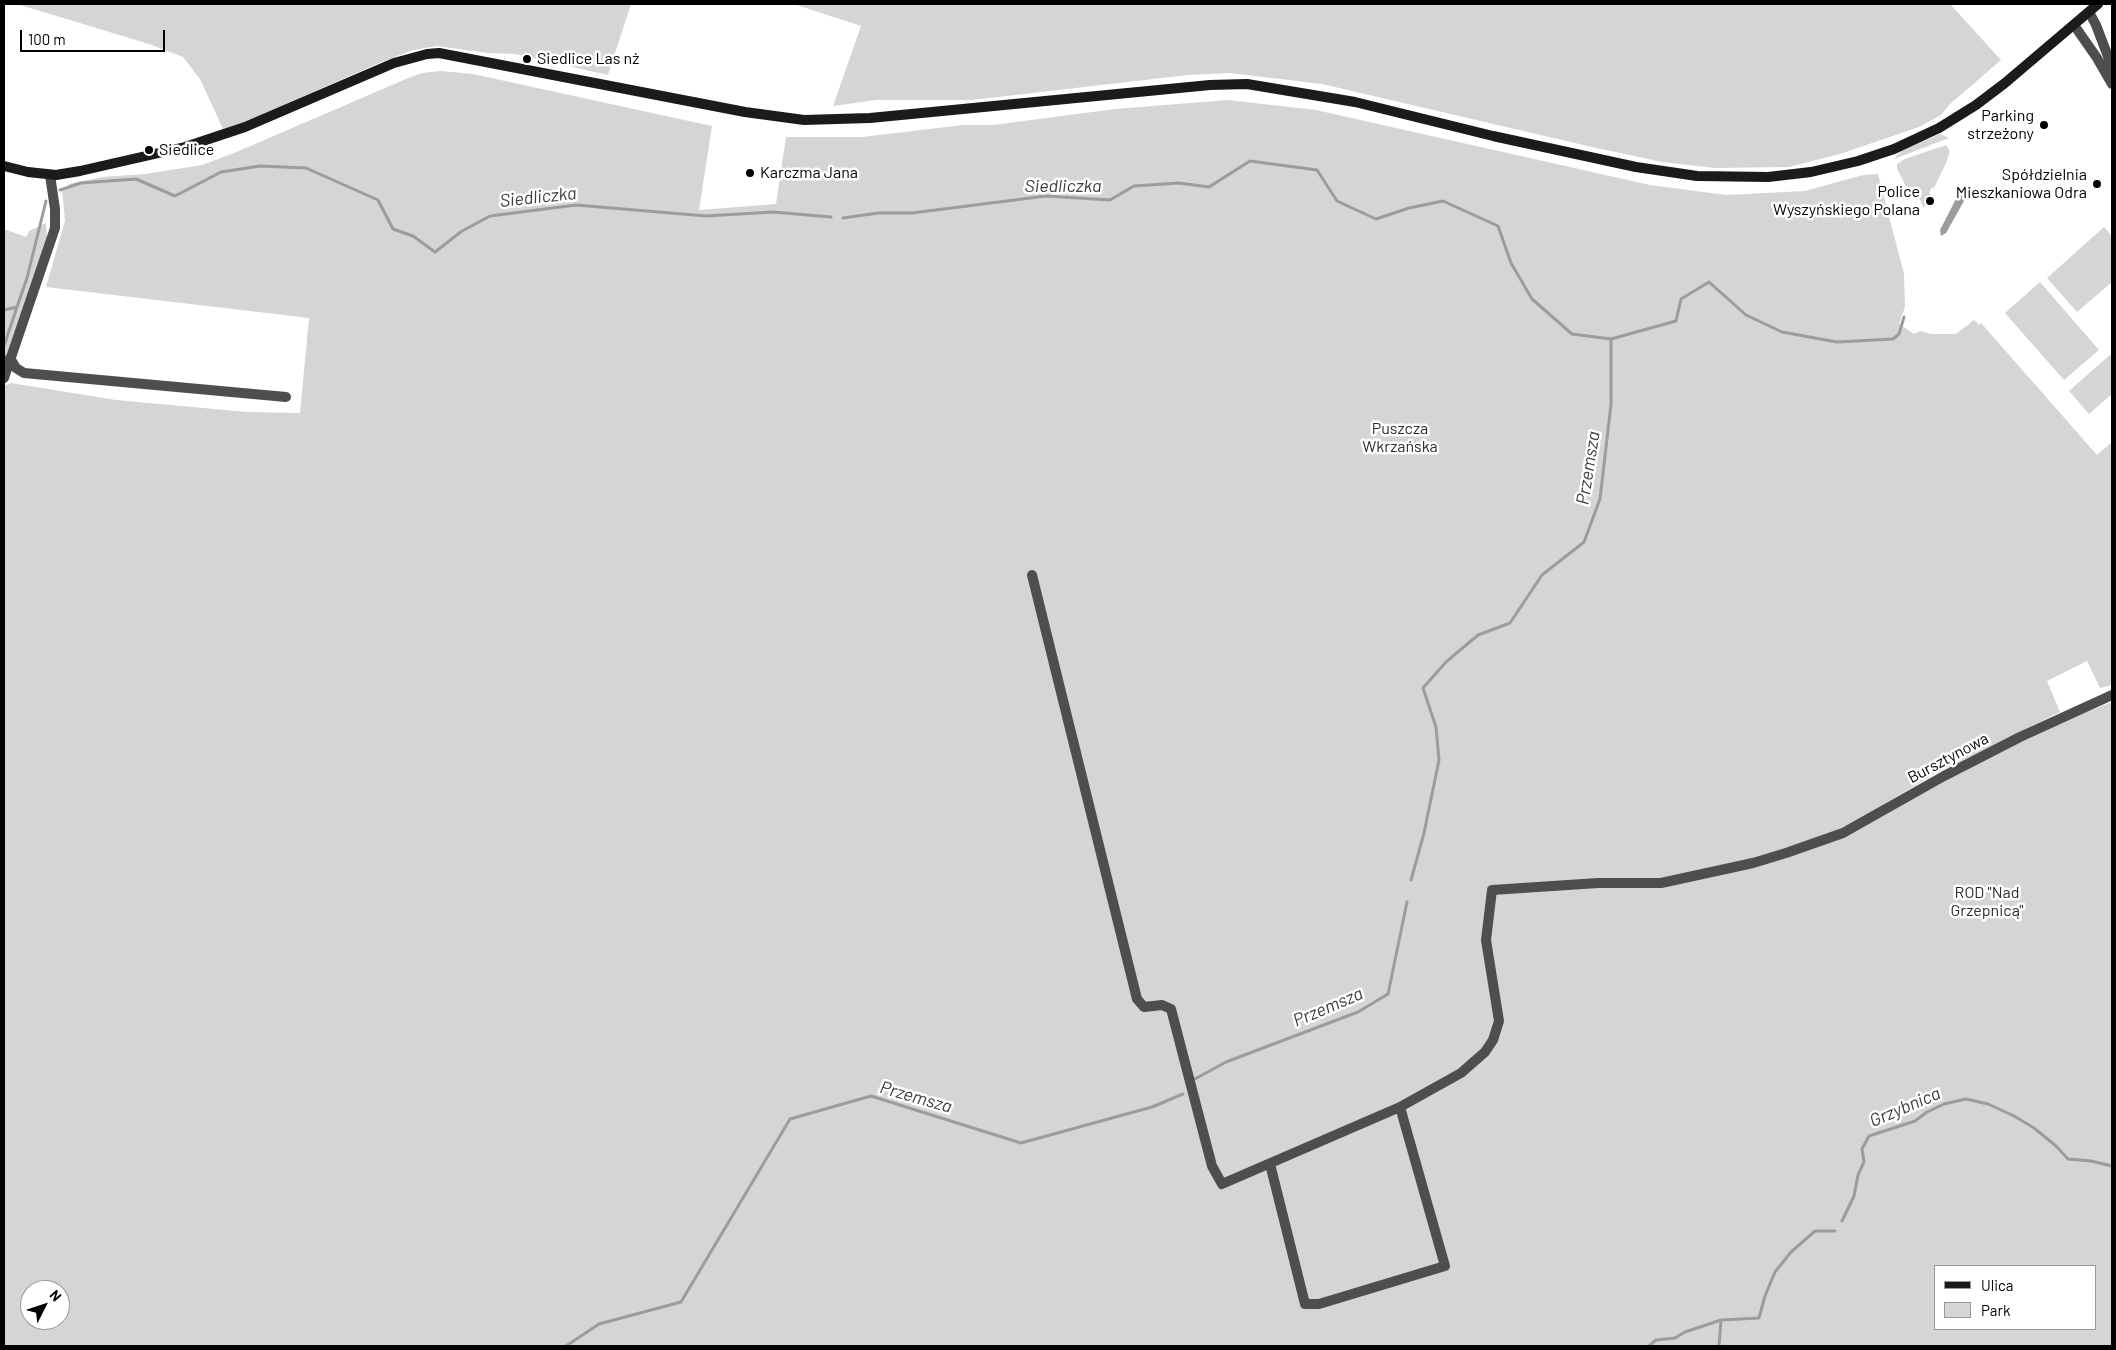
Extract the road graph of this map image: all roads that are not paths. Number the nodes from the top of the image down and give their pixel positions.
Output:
1 (2098, 4) edge
2 (2089, 12) junction
3 (2074, 25) junction
4 (2112, 67) edge
5 (2112, 84) edge
6 (4, 166) edge
7 (50, 175) junction
8 (10, 358) junction
9 (4, 378) edge
10 (286, 397) dead end
11 (1032, 575) dead end
12 (2112, 695) edge
13 (1400, 1107) junction
14 (1270, 1164) junction

1 - 2 street
2 - 3 street
2 - 4 street
3 - 5 street
3 - 7 street
6 - 7 street
7 - 8 street
8 - 9 street
8 - 10 street
11 - 14 street
12 - 13 street, Bursztynowa
13 - 14 street
13 - 14 street

